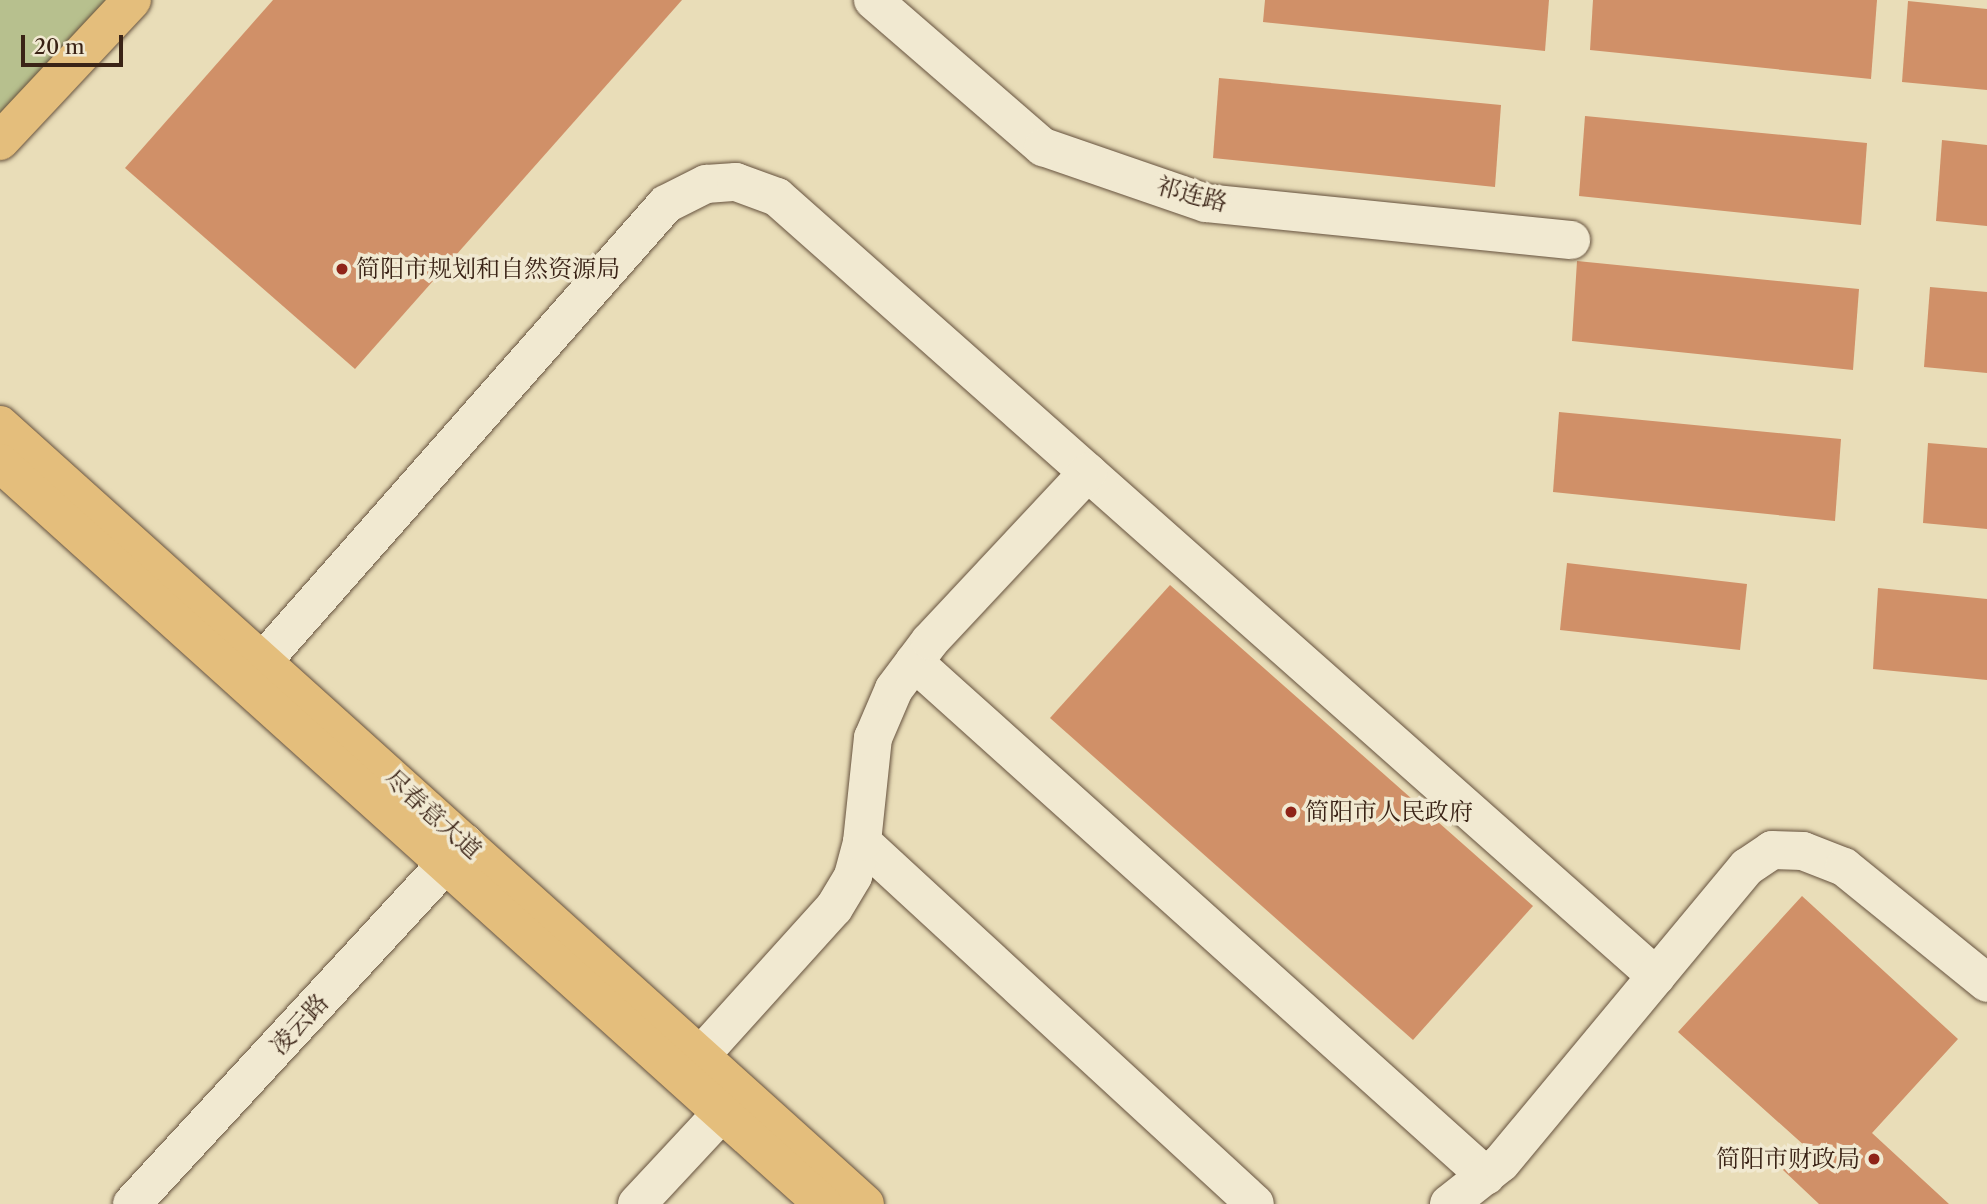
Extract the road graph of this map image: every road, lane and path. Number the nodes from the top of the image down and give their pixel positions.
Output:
1 (132, 0) edge
2 (873, 0) edge
3 (0, 141) edge
4 (1571, 240) dead end
5 (0, 425) edge
6 (0, 463) edge
7 (1088, 472) junction
8 (262, 661) junction
9 (914, 662) junction
10 (862, 842) junction
11 (455, 854) junction
12 (1656, 976) junction
13 (1987, 984) edge
14 (701, 1055) junction
15 (722, 1113) junction
16 (1486, 1176) junction
17 (132, 1204) edge
18 (637, 1204) edge
19 (823, 1204) edge
20 (865, 1204) edge
21 (1255, 1204) edge
22 (1449, 1204) edge

1 - 3 main road
2 - 4 street, 祁连路
5 - 8 main road, 尽春意大道
6 - 11 main road, 尽春意大道
7 - 8 street
7 - 9 street
7 - 12 street
8 - 11 main road, 尽春意大道
9 - 10 street
9 - 16 street
10 - 14 street
10 - 21 street
11 - 14 main road, 尽春意大道
11 - 15 main road, 尽春意大道
11 - 17 street, 凌云路
12 - 13 street
12 - 16 street
14 - 20 main road, 尽春意大道
15 - 18 street
15 - 19 main road, 尽春意大道
16 - 22 street

